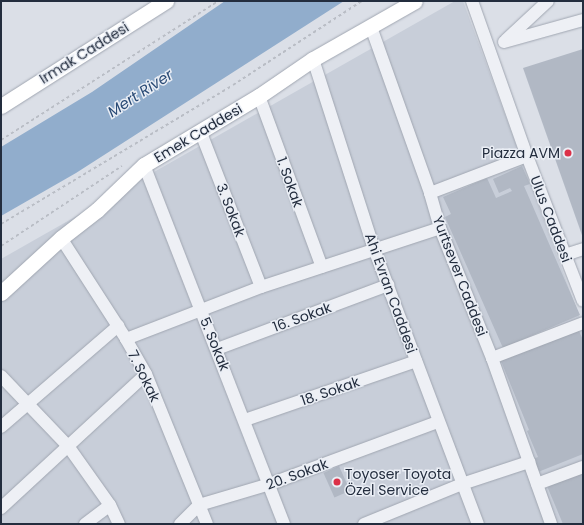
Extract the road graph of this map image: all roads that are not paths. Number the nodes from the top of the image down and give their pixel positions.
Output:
1 (166, 1) edge
2 (415, 1) edge
3 (472, 1) edge
4 (548, 1) edge
5 (148, 6) edge
6 (583, 20) edge
7 (371, 27) junction
8 (504, 42) junction
9 (489, 48) junction
10 (313, 59) junction
11 (259, 96) junction
12 (1, 106) edge
13 (201, 133) junction
14 (527, 156) junction
15 (144, 165) junction
16 (430, 193) junction
17 (440, 228) junction
18 (61, 238) junction
19 (374, 249) junction
20 (583, 249) edge
21 (565, 254) junction
22 (322, 267) junction
23 (388, 285) junction
24 (261, 286) junction
25 (1, 293) edge
26 (583, 301) edge
27 (201, 310) junction
28 (583, 323) edge
29 (118, 326) junction
30 (126, 339) junction
31 (217, 349) junction
32 (492, 358) junction
33 (416, 361) junction
34 (146, 374) junction
35 (1, 376) edge
36 (28, 403) junction
37 (245, 420) junction
38 (438, 422) junction
39 (1, 426) edge
40 (68, 446) junction
41 (529, 462) junction
42 (583, 467) edge
43 (270, 484) junction
44 (462, 484) junction
45 (537, 484) junction
46 (199, 505) junction
47 (110, 506) junction
48 (1, 508) edge
49 (85, 524) edge
50 (119, 524) edge
51 (180, 524) edge
52 (207, 524) edge
53 (284, 524) edge
54 (364, 524) edge
55 (478, 524) edge
56 (551, 524) edge

1 - 5 main road, Irmak Caddesi
2 - 7 main road, Emek Caddesi
3 - 9 street, Ulus Caddesi
4 - 8 street
5 - 12 main road, Irmak Caddesi
6 - 8 street
7 - 10 main road, Emek Caddesi
7 - 16 street, Yurtsever Caddesi
8 - 9 street
9 - 14 street, Ulus Caddesi
10 - 11 main road, Emek Caddesi
10 - 19 street, Ahi Evran Caddesi
11 - 13 main road, Emek Caddesi
11 - 22 street, 1. Sokak
13 - 15 main road, Emek Caddesi
13 - 24 street, 3. Sokak
14 - 16 street
14 - 21 street, Ulus Caddesi
15 - 18 main road, Emek Caddesi
15 - 27 street, 5. Sokak
16 - 17 street, Yurtsever Caddesi
17 - 19 street
17 - 32 street, Yurtsever Caddesi
18 - 25 main road, Emek Caddesi
18 - 29 street, 7. Sokak
19 - 22 street
19 - 23 street, Ahi Evran Caddesi
20 - 21 street
21 - 26 street, Ulus Caddesi
22 - 24 street
23 - 31 street, 16. Sokak
23 - 33 street, Ahi Evran Caddesi
24 - 27 street
27 - 30 street
27 - 31 street, 5. Sokak
28 - 32 street
29 - 30 street, 7. Sokak
29 - 36 street
30 - 34 street, 7. Sokak
31 - 37 street, 5. Sokak
32 - 41 street, Yurtsever Caddesi
33 - 37 street, 18. Sokak
33 - 38 street, Ahi Evran Caddesi
34 - 40 street
34 - 46 street, 7. Sokak
35 - 36 street
36 - 39 street
36 - 40 street
37 - 43 street, 5. Sokak
38 - 43 street, 20. Sokak
38 - 44 street, Ahi Evran Caddesi
40 - 47 street
40 - 48 street
41 - 44 street
41 - 45 street, Yurtsever Caddesi
42 - 45 street
43 - 46 street, 20. Sokak
43 - 53 street, 5. Sokak
44 - 54 street
44 - 55 street, Ahi Evran Caddesi
45 - 56 street, Yurtsever Caddesi
46 - 51 street
46 - 52 street, 7. Sokak
47 - 49 street
47 - 50 street

